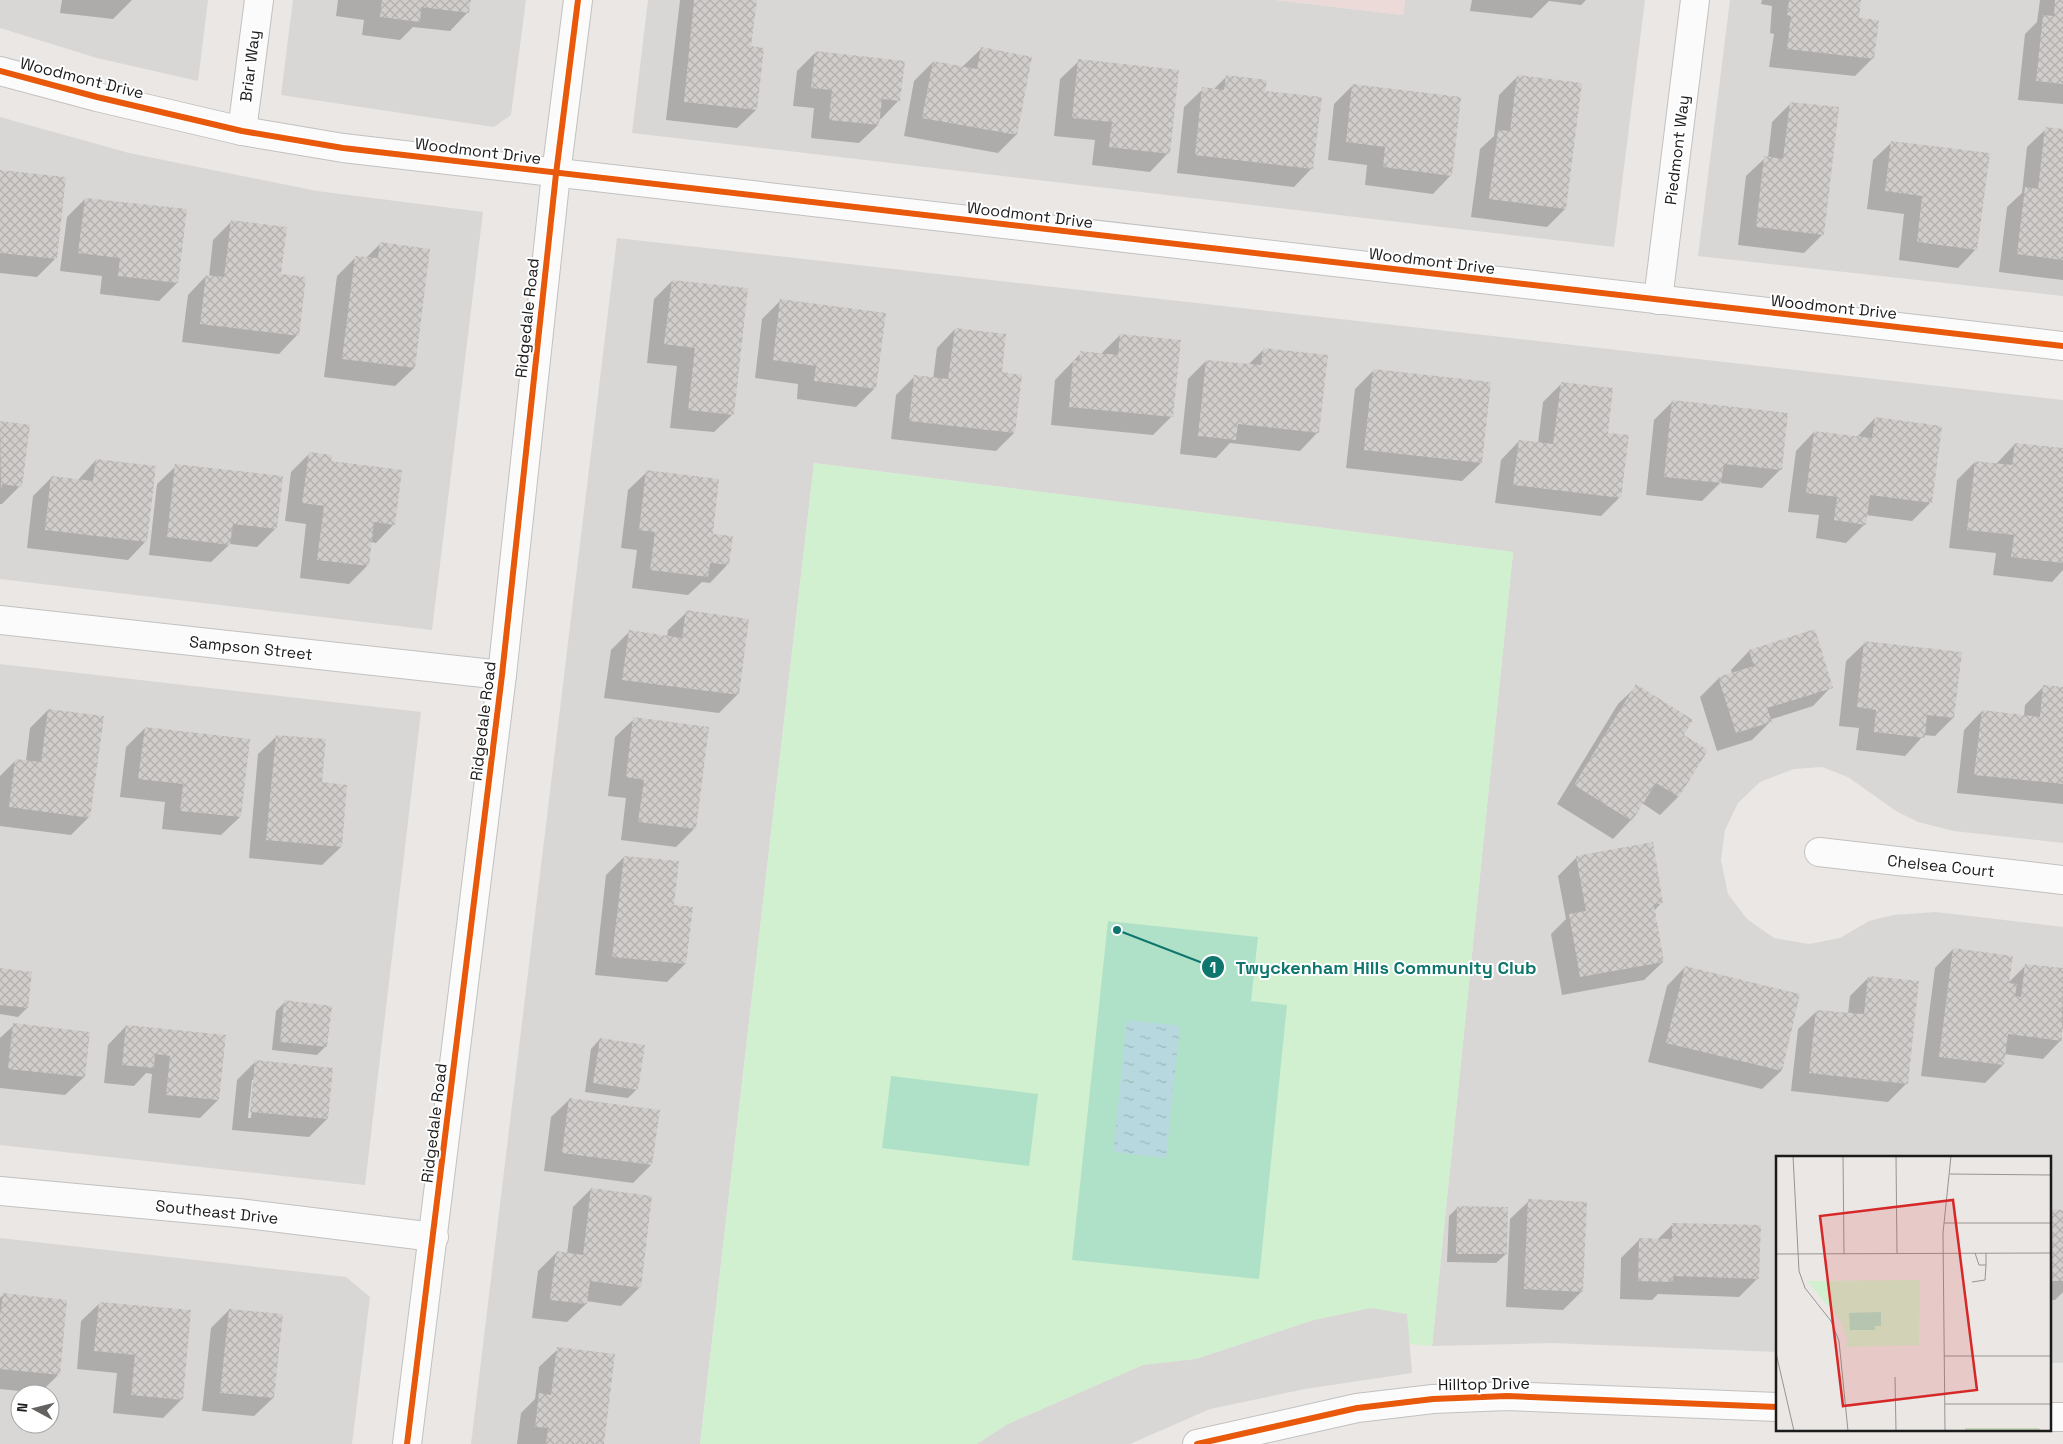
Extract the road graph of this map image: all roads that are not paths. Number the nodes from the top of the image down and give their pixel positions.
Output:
1 (259, 0) edge
2 (578, 0) edge
3 (1695, 0) edge
4 (0, 71) edge
5 (242, 131) junction
6 (556, 174) junction
7 (1658, 300) junction
8 (2063, 346) edge
9 (0, 620) edge
10 (502, 675) junction
11 (1818, 852) dead end
12 (2063, 880) edge
13 (0, 1191) edge
14 (434, 1238) junction
15 (1776, 1407) edge
16 (2050, 1417) edge
17 (2063, 1417) edge
18 (408, 1444) edge
19 (1197, 1444) edge

1 - 5 street, Briar Way
2 - 6 street, Ridgedale Road
3 - 7 street, Piedmont Way
4 - 5 street, Woodmont Drive
5 - 6 street, Woodmont Drive
6 - 7 street, Woodmont Drive
6 - 10 street, Ridgedale Road
7 - 8 street, Woodmont Drive
9 - 10 street, Sampson Street
10 - 14 street, Ridgedale Road
11 - 12 street, Chelsea Court
13 - 14 street, Southeast Drive
14 - 18 street, Ridgedale Road
15 - 19 street, Hilltop Drive
16 - 17 street

